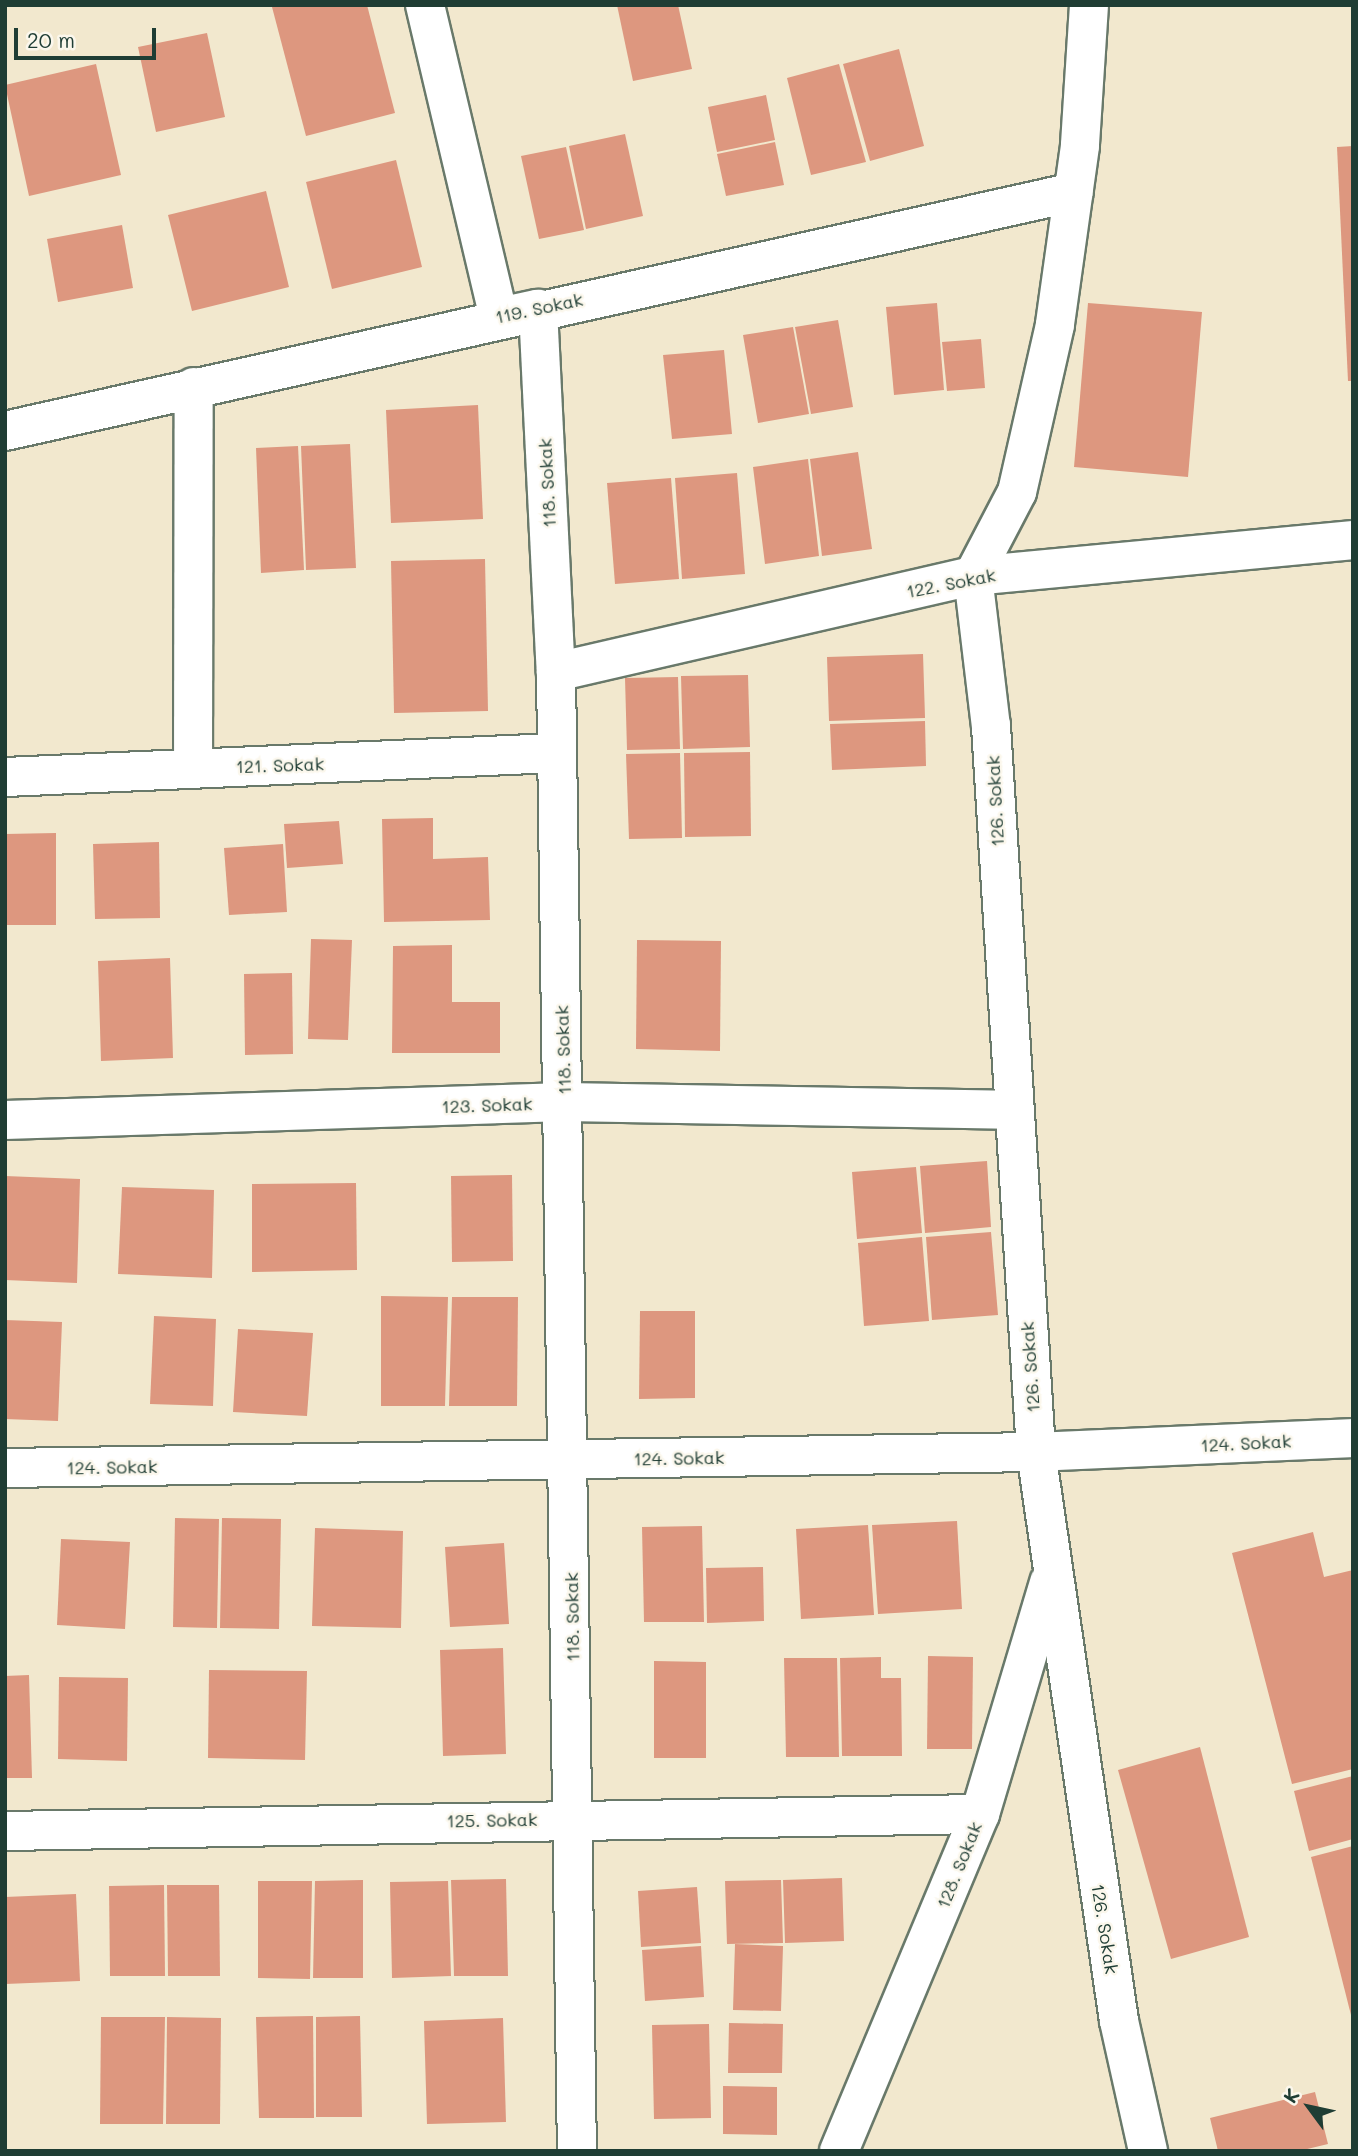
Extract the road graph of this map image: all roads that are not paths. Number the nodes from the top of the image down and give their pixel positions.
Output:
1 (425, 5) edge
2 (1089, 5) edge
3 (1074, 191) junction
4 (499, 317) junction
5 (194, 387) junction
6 (5, 431) edge
7 (1353, 540) edge
8 (973, 576) junction
9 (556, 672) junction
10 (555, 753) junction
11 (192, 769) junction
12 (5, 777) edge
13 (565, 1102) junction
14 (1012, 1110) junction
15 (5, 1120) edge
16 (1353, 1438) edge
17 (1036, 1452) junction
18 (569, 1460) junction
19 (5, 1468) edge
20 (1053, 1570) junction
21 (980, 1814) junction
22 (576, 1818) junction
23 (5, 1831) edge
24 (578, 2151) edge
25 (839, 2151) edge
26 (1148, 2151) edge

1 - 4 street
2 - 3 street
3 - 4 street, 119. Sokak
3 - 8 street
4 - 5 street, 119. Sokak
4 - 9 street, 118. Sokak
5 - 6 street, 119. Sokak
5 - 11 street
7 - 8 street, 122. Sokak
8 - 9 street, 122. Sokak
8 - 14 street, 126. Sokak
9 - 10 street, 118. Sokak
10 - 11 street, 121. Sokak
10 - 13 street, 118. Sokak
11 - 12 street, 121. Sokak
13 - 14 street, 123. Sokak
13 - 15 street, 123. Sokak
13 - 18 street, 118. Sokak
14 - 17 street, 126. Sokak
16 - 17 street, 124. Sokak
17 - 18 street, 124. Sokak
17 - 20 street, 126. Sokak
18 - 19 street, 124. Sokak
18 - 22 street, 118. Sokak
20 - 21 street, 128. Sokak
20 - 26 street, 126. Sokak
21 - 22 street, 125. Sokak
21 - 25 street, 128. Sokak
22 - 23 street, 125. Sokak
22 - 24 street, 118. Sokak

